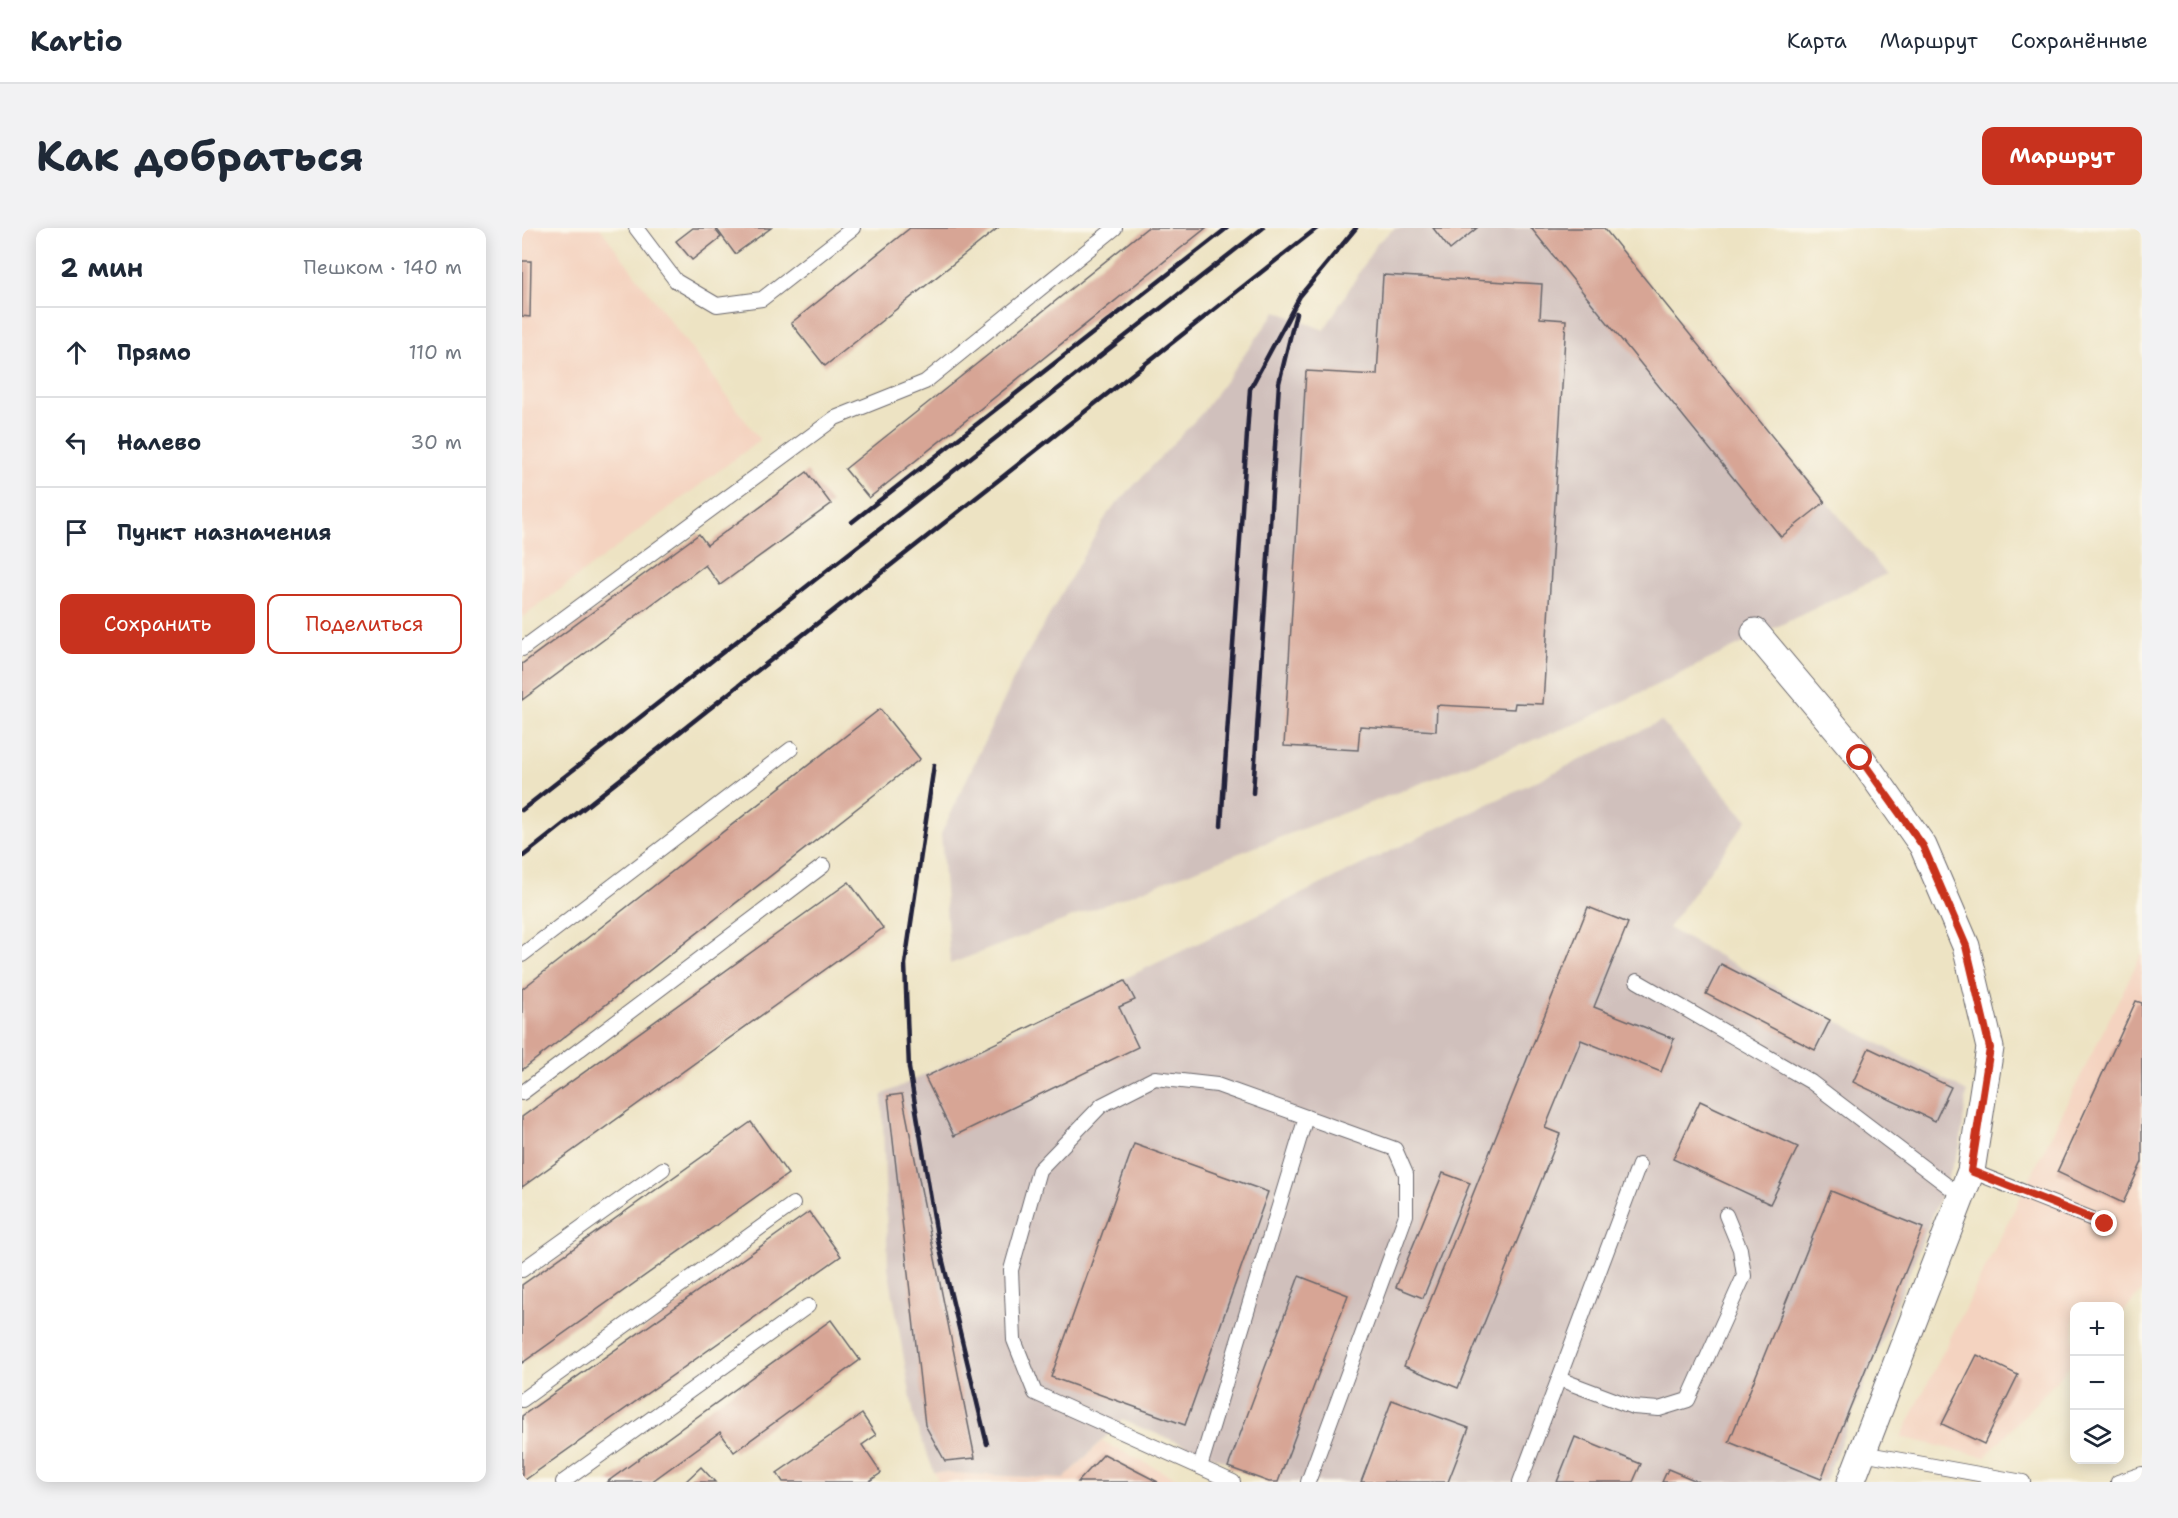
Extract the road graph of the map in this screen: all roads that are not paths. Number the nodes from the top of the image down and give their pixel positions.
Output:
1 (636, 228) edge
2 (853, 228) edge
3 (1115, 228) edge
4 (1755, 632) dead end
5 (522, 649) edge
6 (791, 749) dead end
7 (824, 866) dead end
8 (522, 955) edge
9 (1637, 981) dead end
10 (522, 1093) edge
11 (1306, 1117) junction
12 (1639, 1165) dead end
13 (663, 1169) dead end
14 (1971, 1171) junction
15 (1961, 1196) junction
16 (793, 1204) dead end
17 (1726, 1215) dead end
18 (2105, 1224) dead end
19 (522, 1270) edge
20 (808, 1306) dead end
21 (1559, 1379) junction
22 (522, 1400) edge
23 (1862, 1453) junction
24 (1200, 1467) junction
25 (2142, 1474) edge
26 (563, 1482) edge
27 (1233, 1482) edge
28 (1308, 1482) edge
29 (1520, 1482) edge
30 (1851, 1482) edge
31 (2023, 1482) edge
32 (2118, 1482) edge

1 - 2 lane
3 - 5 lane
4 - 14 street
6 - 8 lane
7 - 10 lane
9 - 15 lane
11 - 24 lane
11 - 24 lane
11 - 28 lane
12 - 21 lane
13 - 19 lane
14 - 15 street
14 - 18 lane
15 - 23 street
16 - 22 lane
17 - 21 lane
20 - 26 lane
21 - 29 lane
23 - 30 street
23 - 31 lane
24 - 27 lane
25 - 32 lane

